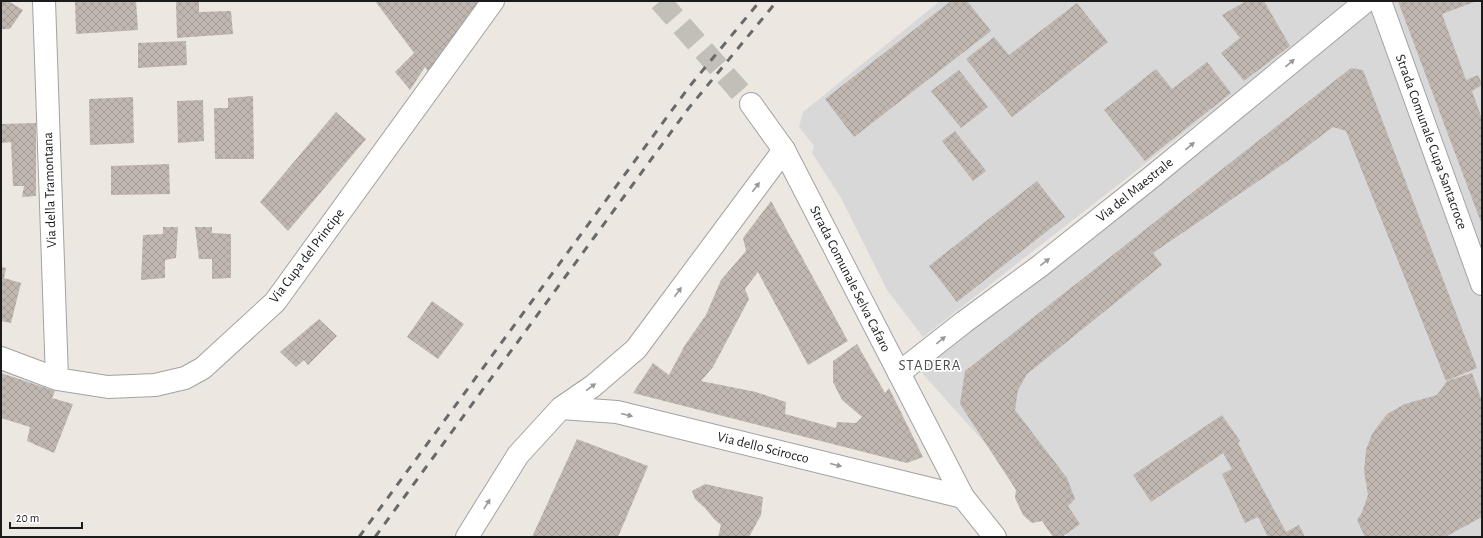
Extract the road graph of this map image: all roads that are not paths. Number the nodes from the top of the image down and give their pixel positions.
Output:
1 (44, 1) edge
2 (493, 1) edge
3 (1366, 1) edge
4 (1380, 1) edge
5 (751, 104) tunnel mouth
6 (784, 150) junction
7 (1482, 284) edge
8 (1, 358) edge
9 (899, 373) junction
10 (57, 379) junction
11 (561, 408) junction
12 (963, 497) junction
13 (467, 537) edge
14 (995, 537) edge

1 - 10 street, Via della Tramontana
2 - 10 street, Via Cupa del Principe
9 -> 3 street, Via del Maestrale
4 - 7 street, Strada Comunale Cupa Santacroce
5 - 6 street, Strada Comunale Selva Cafaro
6 - 9 street, Strada Comunale Selva Cafaro
11 -> 6 street
8 - 10 street, Via Cupa del Principe
9 - 12 street, Strada Comunale Selva Cafaro
11 -> 12 street, Via dello Scirocco
13 -> 11 street
12 - 14 street, Strada Comunale Selva Cafaro

